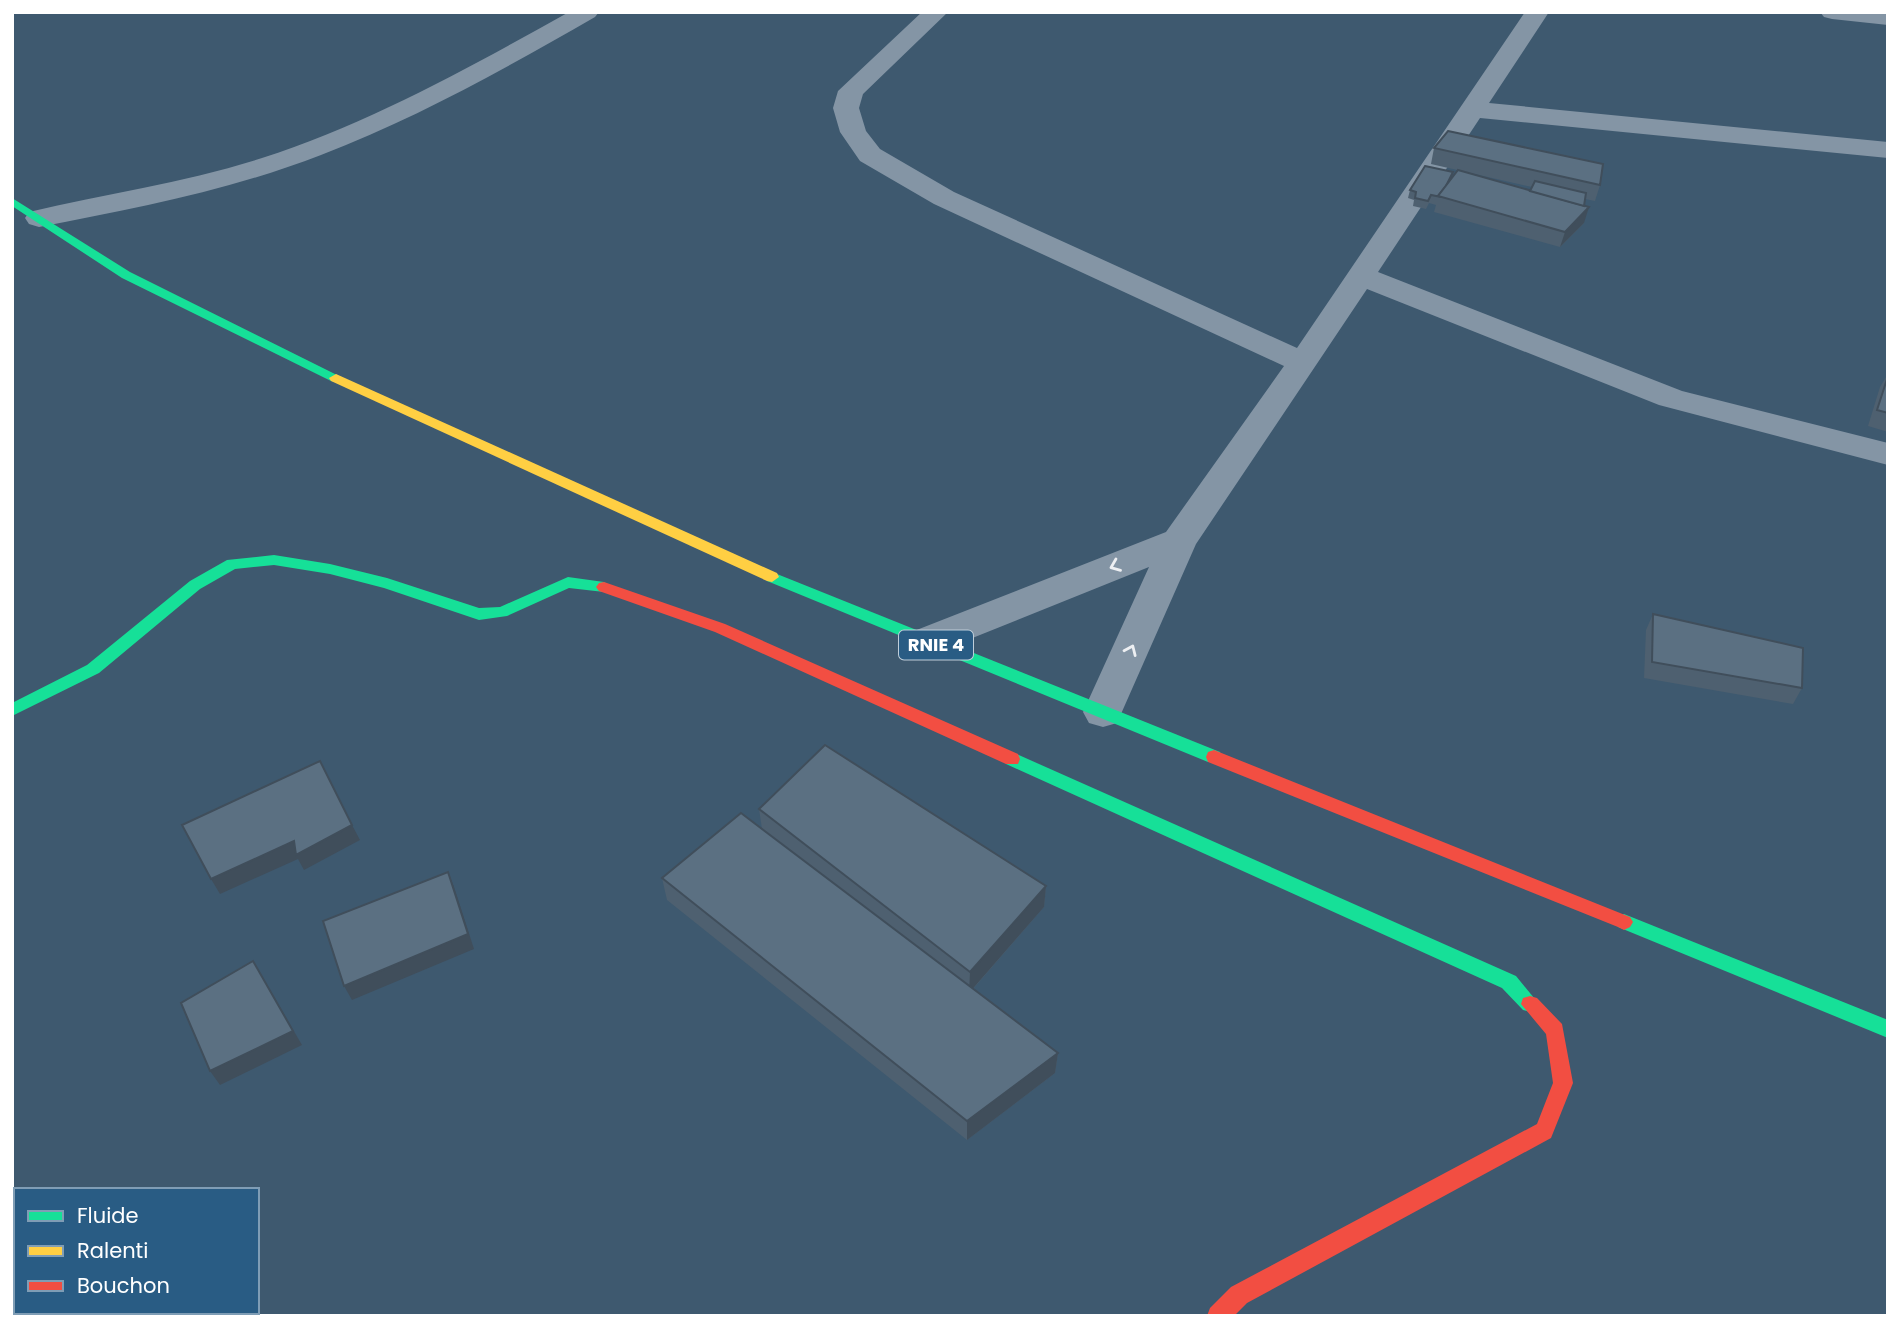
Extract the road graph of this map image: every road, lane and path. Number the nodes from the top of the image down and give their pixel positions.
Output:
1 (587, 12) edge
2 (936, 12) edge
3 (1832, 12) edge
4 (1530, 14) edge
5 (1888, 18) edge
6 (1472, 109) junction
7 (1888, 150) edge
8 (12, 201) edge
9 (39, 218) junction
10 (1361, 276) junction
11 (1303, 363) junction
12 (1888, 454) edge
13 (1179, 541) junction
14 (927, 641) junction
15 (12, 710) edge
16 (1103, 712) junction
17 (1888, 1029) edge
18 (1218, 1316) edge

1 - 9 street
2 - 11 street
3 - 5 street
4 - 6 street
6 - 7 street
6 - 10 street
8 - 9 main road, RNIE 4
9 - 14 main road, RNIE 4
10 - 11 street
10 - 12 street
11 - 13 street
13 -> 14 street
16 -> 13 street
14 - 16 main road, RNIE 4
15 - 18 main road
16 - 17 main road, RNIE 4

